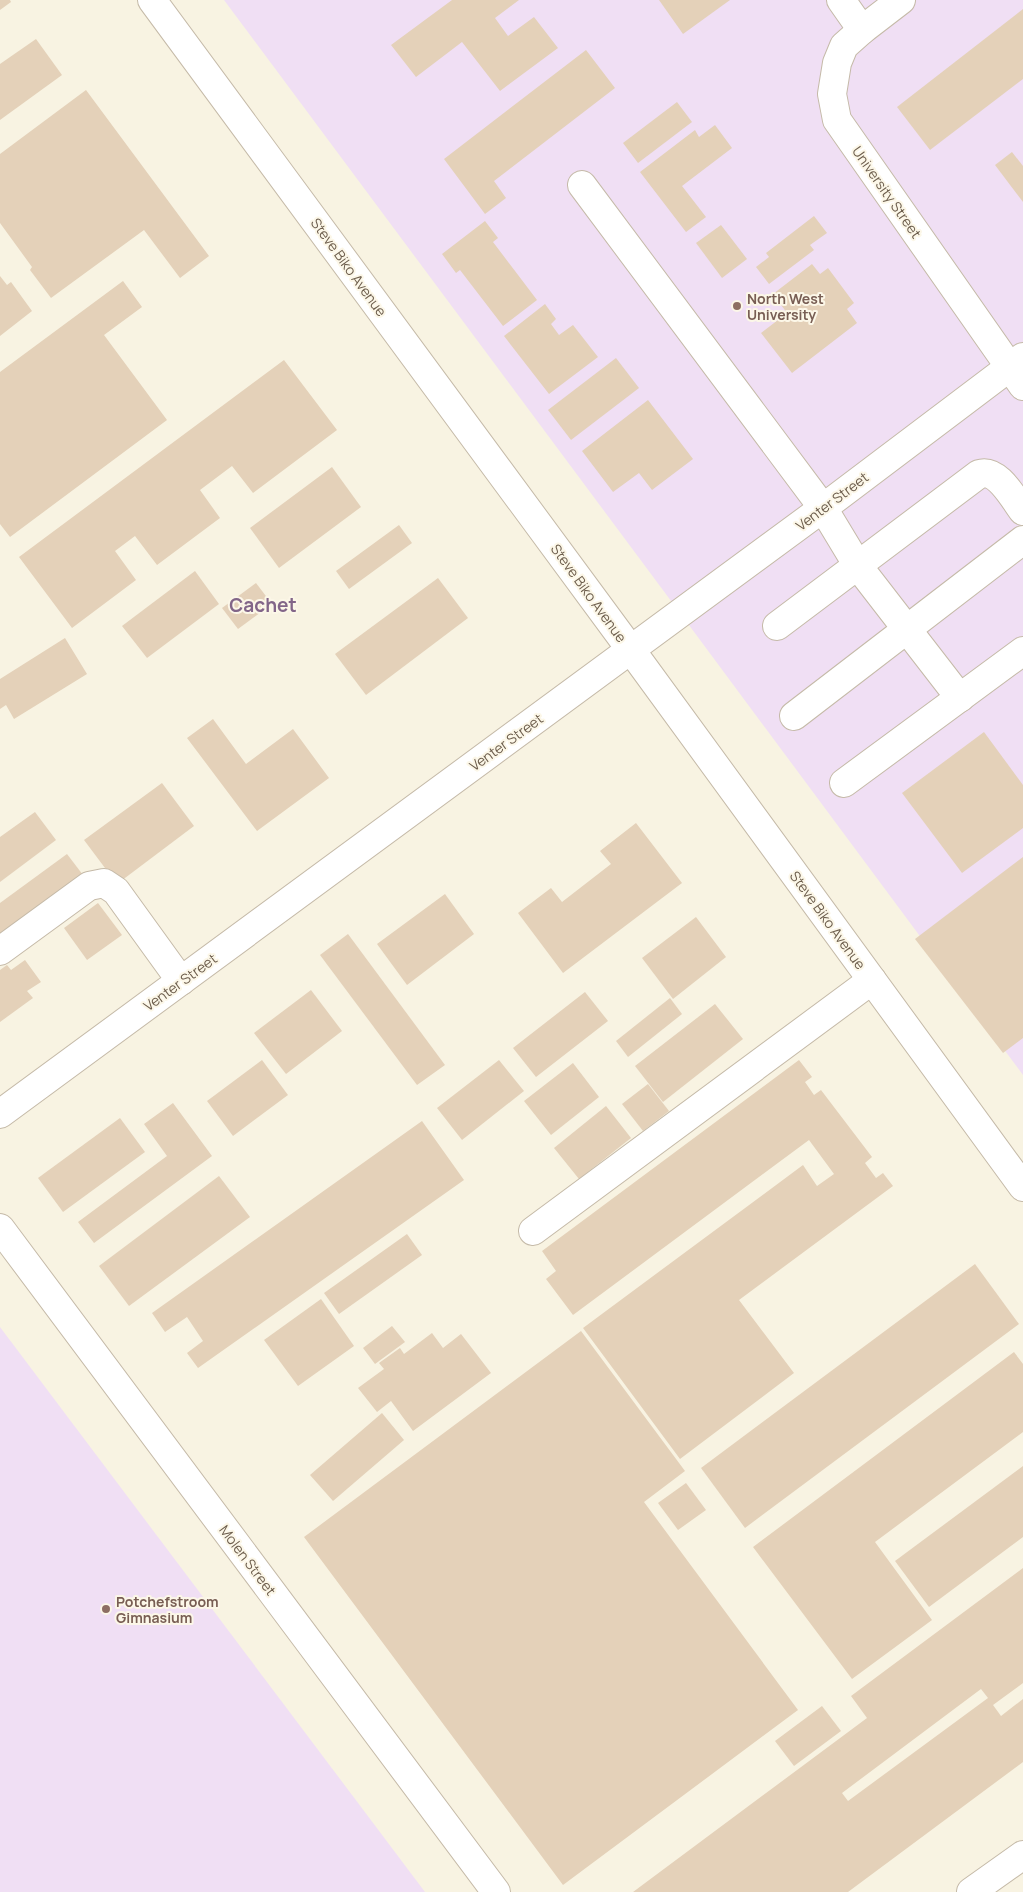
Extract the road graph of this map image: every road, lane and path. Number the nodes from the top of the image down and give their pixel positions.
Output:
1 (152, 0) edge
2 (841, 0) edge
3 (901, 0) edge
4 (862, 30) junction
5 (582, 185) dead end
6 (1018, 370) edge
7 (824, 508) junction
8 (1023, 511) edge
9 (1023, 540) edge
10 (858, 566) junction
11 (776, 626) dead end
12 (907, 630) junction
13 (631, 650) junction
14 (1023, 651) edge
15 (960, 698) junction
16 (794, 716) dead end
17 (844, 783) dead end
18 (0, 952) edge
19 (181, 980) junction
20 (872, 980) junction
21 (0, 1114) edge
22 (1023, 1187) edge
23 (0, 1228) edge
24 (533, 1231) dead end
25 (1023, 1855) edge
26 (496, 1892) edge
27 (972, 1892) edge

1 - 13 street, Steve Biko Avenue
2 - 4 street
3 - 4 street, University Street
4 - 6 street, University Street
5 - 7 street
6 - 7 street, Venter Street
7 - 10 street
7 - 13 street, Venter Street
8 - 10 street
9 - 12 street
10 - 11 street
10 - 12 street
12 - 15 street
12 - 16 street
13 - 19 street, Venter Street
13 - 20 street, Steve Biko Avenue
14 - 15 street
15 - 17 street
18 - 19 street
19 - 21 street, Venter Street
20 - 22 street, Steve Biko Avenue
20 - 24 street
23 - 26 street, Molen Street
25 - 27 street

